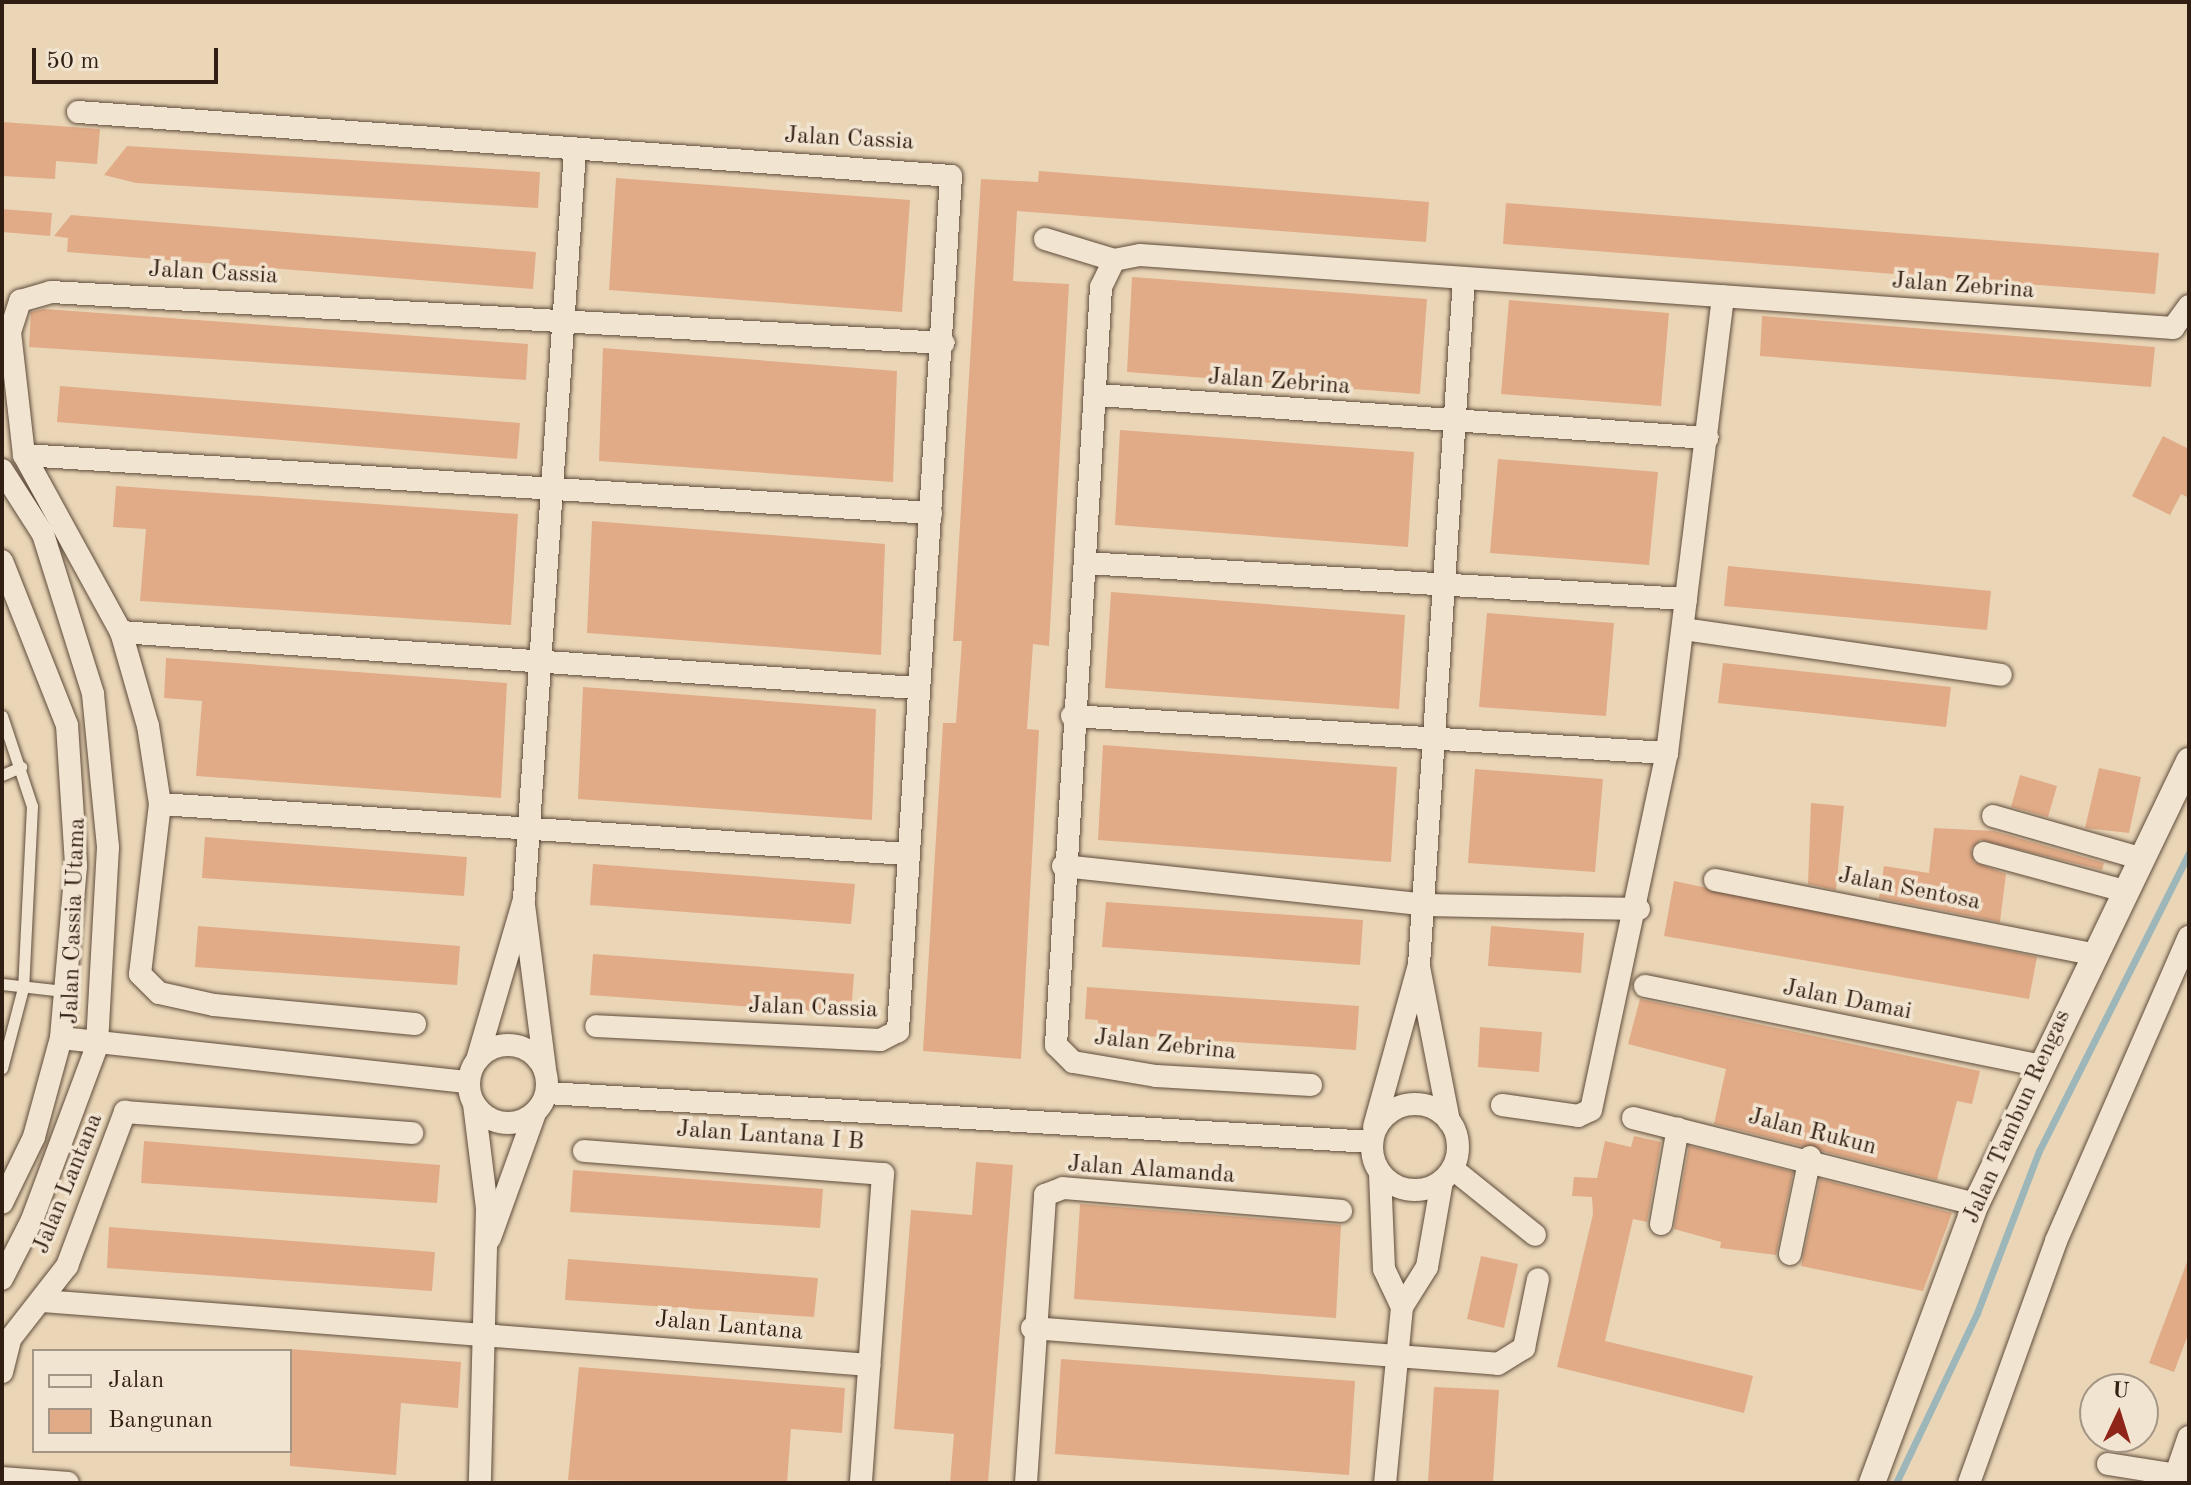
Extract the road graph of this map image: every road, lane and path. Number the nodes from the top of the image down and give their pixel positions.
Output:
1 (78, 112) dead end
2 (575, 151) junction
3 (1045, 239) dead end
4 (1114, 260) junction
5 (1464, 279) junction
6 (1723, 296) junction
7 (2189, 306) edge
8 (562, 317) junction
9 (944, 343) junction
10 (1098, 395) junction
11 (1457, 423) junction
12 (1707, 438) junction
13 (24, 455) junction
14 (2, 470) edge
15 (549, 488) junction
16 (931, 513) junction
17 (2, 561) edge
18 (1085, 563) junction
19 (1445, 579) junction
20 (1686, 599) junction
21 (1683, 629) junction
22 (121, 632) junction
23 (542, 659) junction
24 (2001, 675) dead end
25 (915, 688) junction
26 (2, 716) edge
27 (1072, 716) junction
28 (1434, 741) junction
29 (1667, 753) junction
30 (2189, 761) edge
31 (21, 767) junction
32 (2, 775) edge
33 (160, 804) junction
34 (1993, 816) dead end
35 (529, 827) junction
36 (1984, 853) dead end
37 (907, 854) junction
38 (2139, 858) junction
39 (1063, 866) junction
40 (1715, 880) dead end
41 (2125, 891) junction
42 (524, 899) junction
43 (1425, 905) junction
44 (1639, 909) junction
45 (2189, 937) edge
46 (2093, 954) junction
47 (1419, 965) junction
48 (2, 984) edge
49 (1645, 986) dead end
50 (23, 988) junction
51 (64, 991) junction
52 (415, 1024) dead end
53 (596, 1026) dead end
54 (61, 1038) junction
55 (97, 1046) junction
56 (477, 1060) junction
57 (2040, 1066) junction
58 (2, 1068) edge
59 (545, 1070) junction
60 (1311, 1085) dead end
61 (471, 1093) junction
62 (541, 1103) junction
63 (1502, 1105) dead end
64 (1633, 1118) dead end
65 (1449, 1121) junction
66 (1678, 1128) junction
67 (412, 1133) dead end
68 (1373, 1135) junction
69 (584, 1151) dead end
70 (1810, 1157) junction
71 (1380, 1174) junction
72 (1448, 1175) junction
73 (2, 1203) edge
74 (1976, 1204) junction
75 (1341, 1211) dead end
76 (1661, 1224) dead end
77 (1535, 1235) dead end
78 (487, 1246) junction
79 (1790, 1254) dead end
80 (2, 1279) edge
81 (1538, 1279) dead end
82 (43, 1301) junction
83 (1402, 1307) junction
84 (1032, 1328) junction
85 (488, 1333) junction
86 (1400, 1358) junction
87 (870, 1365) junction
88 (2, 1372) edge
89 (2189, 1437) edge
90 (2108, 1464) dead end
91 (2182, 1476) edge
92 (2, 1478) edge
93 (68, 1483) edge
94 (480, 1483) edge
95 (861, 1483) edge
96 (1026, 1483) edge
97 (1036, 1483) edge
98 (1385, 1483) edge
99 (1872, 1483) edge
100 (1969, 1483) edge

1 - 2 street, Jalan Cassia
2 - 8 street
2 - 9 street, Jalan Cassia
3 - 4 street, Jalan Zebrina
4 - 5 street, Jalan Zebrina
4 - 10 street, Jalan Zebrina
5 - 6 street, Jalan Zebrina
5 - 11 street
6 - 7 street, Jalan Zebrina
6 - 12 street
8 - 9 street, Jalan Cassia
8 - 13 street, Jalan Cassia
8 - 15 street
9 - 16 street, Jalan Cassia
10 - 11 street, Jalan Zebrina
10 - 18 street, Jalan Zebrina
11 - 12 street, Jalan Zebrina
11 - 19 street
12 - 20 street
13 - 15 street
13 - 22 street, Jalan Cassia
14 - 55 street, Jalan Cassia Utama
15 - 16 street
15 - 23 street
16 - 25 street, Jalan Cassia
17 - 51 street, Jalan Cassia Utama
18 - 19 street
18 - 27 street, Jalan Zebrina
19 - 20 street
19 - 28 street
20 - 21 street
21 - 24 street
21 - 29 street
22 - 23 street
22 - 33 street, Jalan Cassia
23 - 25 street
23 - 35 street
25 - 37 street, Jalan Cassia
26 - 31 lane
27 - 28 street
27 - 39 street, Jalan Zebrina
28 - 29 street
28 - 43 street
29 - 44 street
30 - 38 street, Jalan Tambun Rengas
31 - 32 lane
31 - 50 lane
33 - 35 street
33 - 52 street, Jalan Cassia
34 - 38 street
35 - 37 street
35 - 42 street
36 - 41 street
37 - 53 street, Jalan Cassia
38 - 41 street, Jalan Tambun Rengas
39 - 43 street
39 - 60 street, Jalan Zebrina
40 - 46 street, Jalan Sentosa
41 - 46 street, Jalan Tambun Rengas
42 - 56 street
42 - 59 street
43 - 44 street
43 - 47 street
44 - 63 street
45 - 100 street
46 - 57 street, Jalan Tambun Rengas
47 - 65 street
47 - 68 street
48 - 50 lane
49 - 57 street, Jalan Damai
50 - 51 lane
50 - 58 lane
51 - 54 street, Jalan Cassia Utama
54 - 55 street
54 - 73 street, Jalan Cassia Utama
55 - 61 street
55 - 80 street, Jalan Cassia Utama
56 - 59 street
56 - 61 street
57 - 74 street, Jalan Tambun Rengas
59 - 62 street
61 - 62 street
61 - 78 street
62 - 68 street
62 - 78 street
64 - 66 street, Jalan Rukun
65 - 68 street
65 - 72 street
66 - 70 street, Jalan Rukun
66 - 76 street
67 - 82 street, Jalan Lantana
68 - 71 street
69 - 87 street, Jalan Lantana I B
70 - 74 street, Jalan Rukun
70 - 79 street
71 - 72 street
71 - 83 street
72 - 77 street
72 - 83 street
74 - 99 street, Jalan Tambun Rengas
75 - 84 street, Jalan Alamanda
78 - 85 street
81 - 86 street
82 - 85 street, Jalan Lantana
82 - 88 street
83 - 86 street
84 - 86 street
84 - 96 street, Jalan Alamanda
85 - 87 street, Jalan Lantana
85 - 94 street
86 - 98 street
87 - 95 street, Jalan Lantana I B
89 - 91 street
90 - 91 street
92 - 93 street
96 - 97 street, Jalan Alamanda

